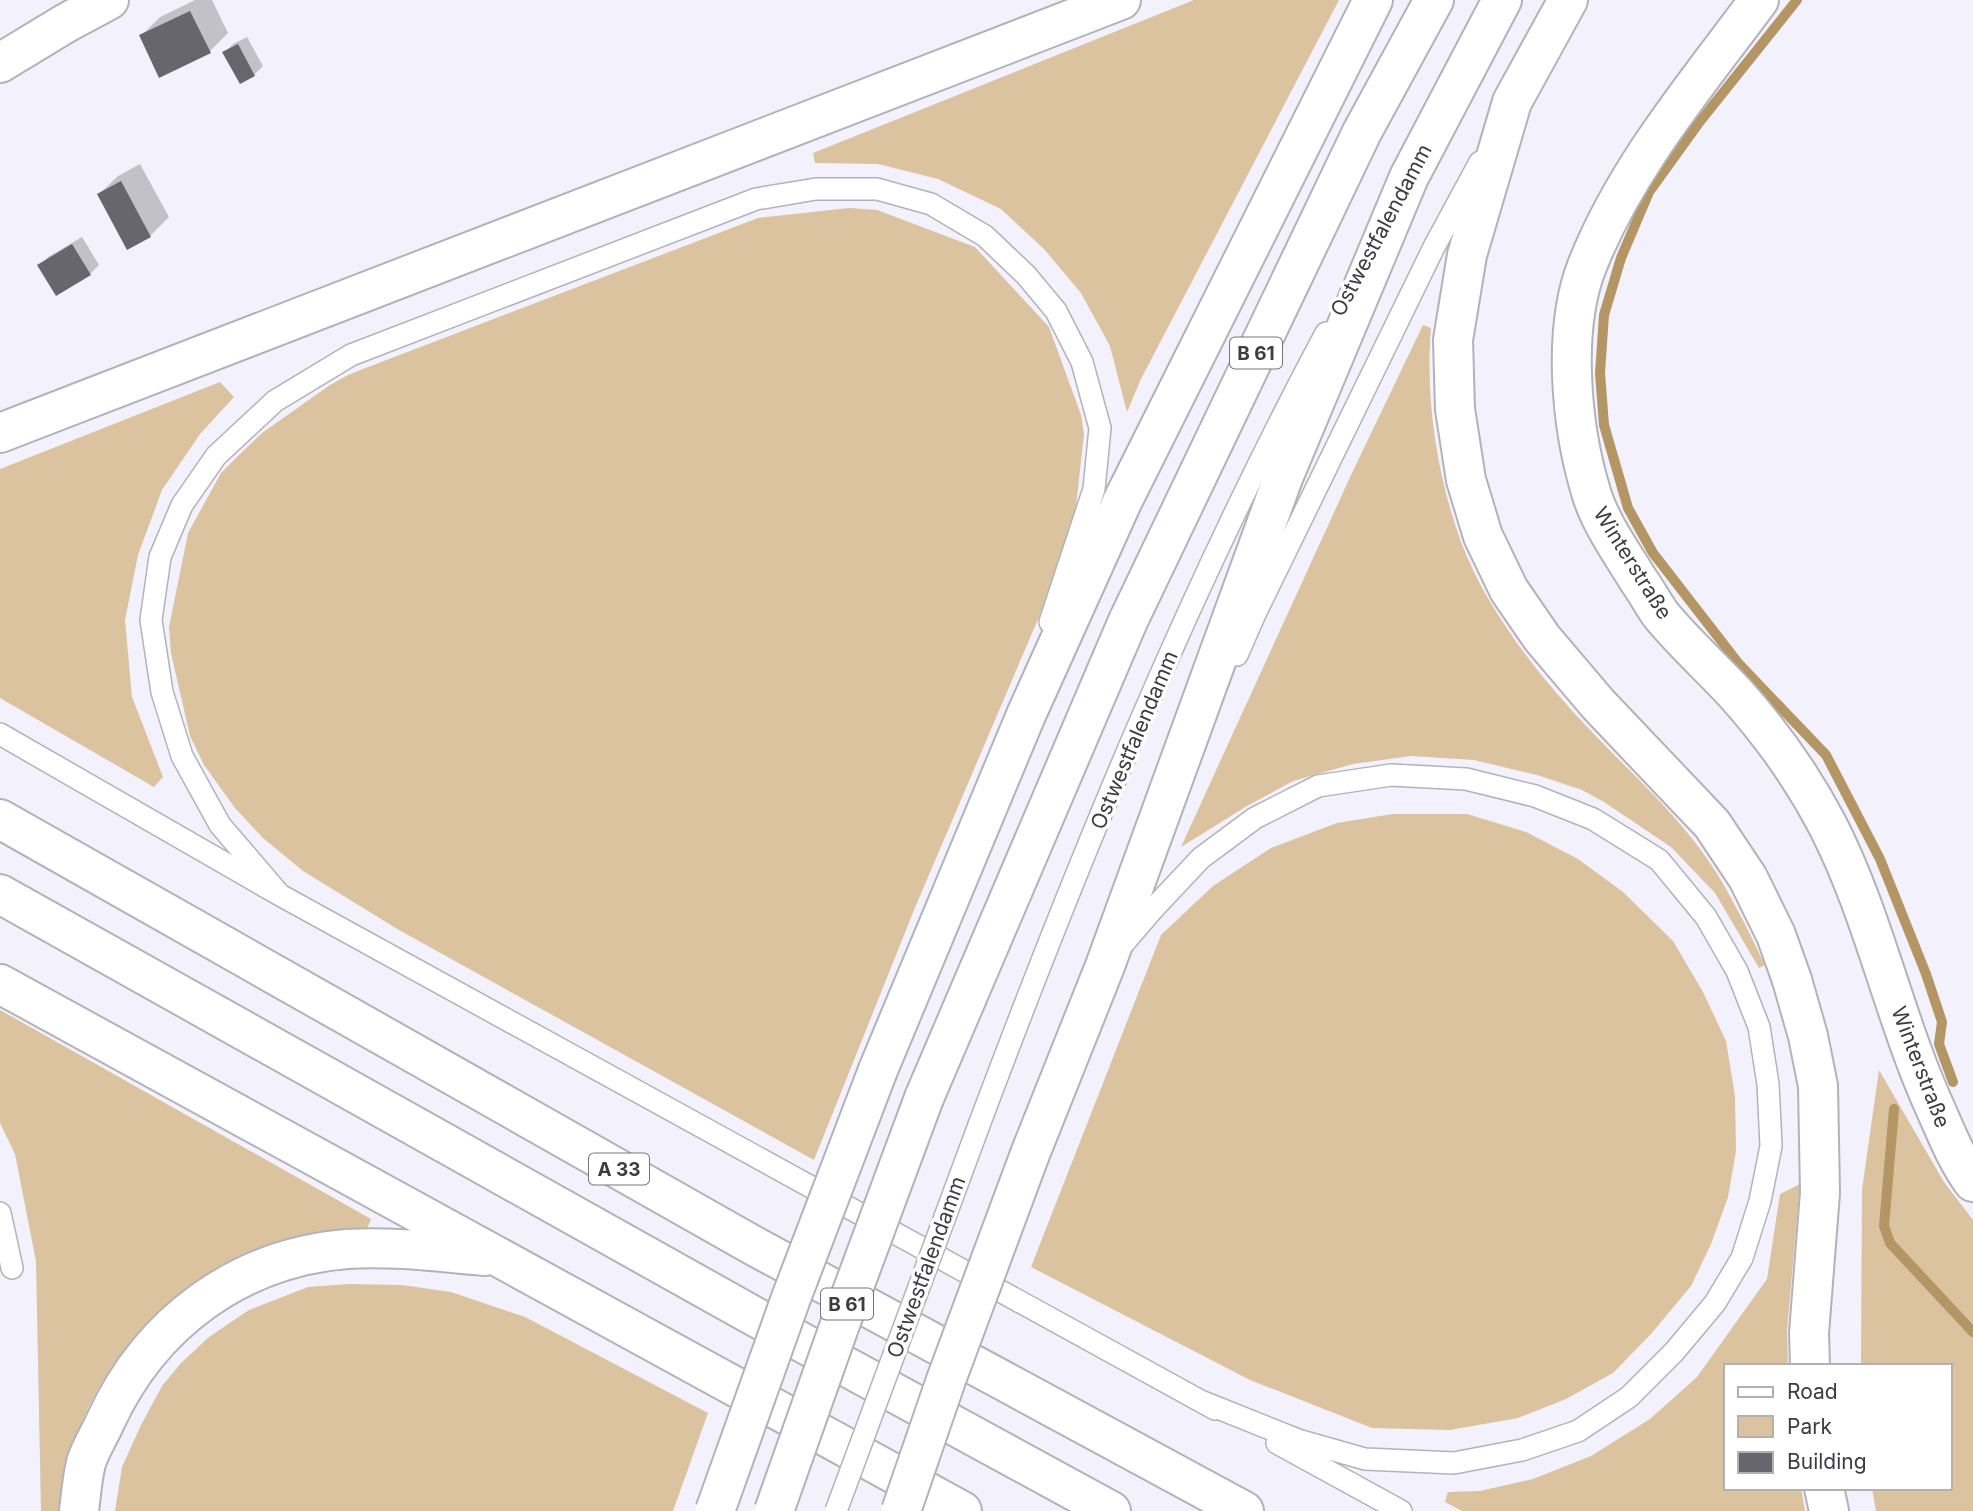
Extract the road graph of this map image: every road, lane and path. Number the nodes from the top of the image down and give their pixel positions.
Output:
1 (109, 0) edge
2 (1121, 0) edge
3 (1373, 0) edge
4 (1434, 0) edge
5 (1502, 0) edge
6 (1568, 0) edge
7 (1759, 0) edge
8 (0, 63) edge
9 (1512, 102) junction
10 (1409, 177) junction
11 (0, 433) edge
12 (1026, 715) junction
13 (0, 734) edge
14 (0, 819) edge
15 (0, 894) edge
16 (280, 895) junction
17 (1105, 966) junction
18 (0, 984) edge
19 (1973, 1182) edge
20 (0, 1213) edge
21 (501, 1257) junction
22 (12, 1268) dead end
23 (1810, 1364) edge
24 (1203, 1402) junction
25 (1824, 1490) edge
26 (79, 1511) edge
27 (715, 1511) edge
28 (775, 1511) edge
29 (836, 1511) edge
30 (901, 1511) edge
31 (962, 1511) edge
32 (1111, 1511) edge
33 (1244, 1511) edge
34 (1401, 1511) edge
35 (1829, 1511) edge

1 - 8 main road
2 - 11 main road
3 - 12 main road
4 - 28 main road, B 61, bridge
5 - 10 main road, Ostwestfalendamm / B 61
6 - 9 main road
7 - 19 main road, Winterstraße
9 - 17 lane
9 - 23 main road
10 - 17 main road
10 - 29 lane, Ostwestfalendamm / B 61, bridge
12 - 16 lane
12 - 27 main road, bridge
13 - 16 lane
14 - 33 main road, A 33
15 - 32 main road
16 - 24 lane
17 - 24 lane
17 - 30 main road, bridge
18 - 21 main road
20 - 22 lane
21 - 26 main road
21 - 31 main road
24 - 34 lane
25 - 35 main road

